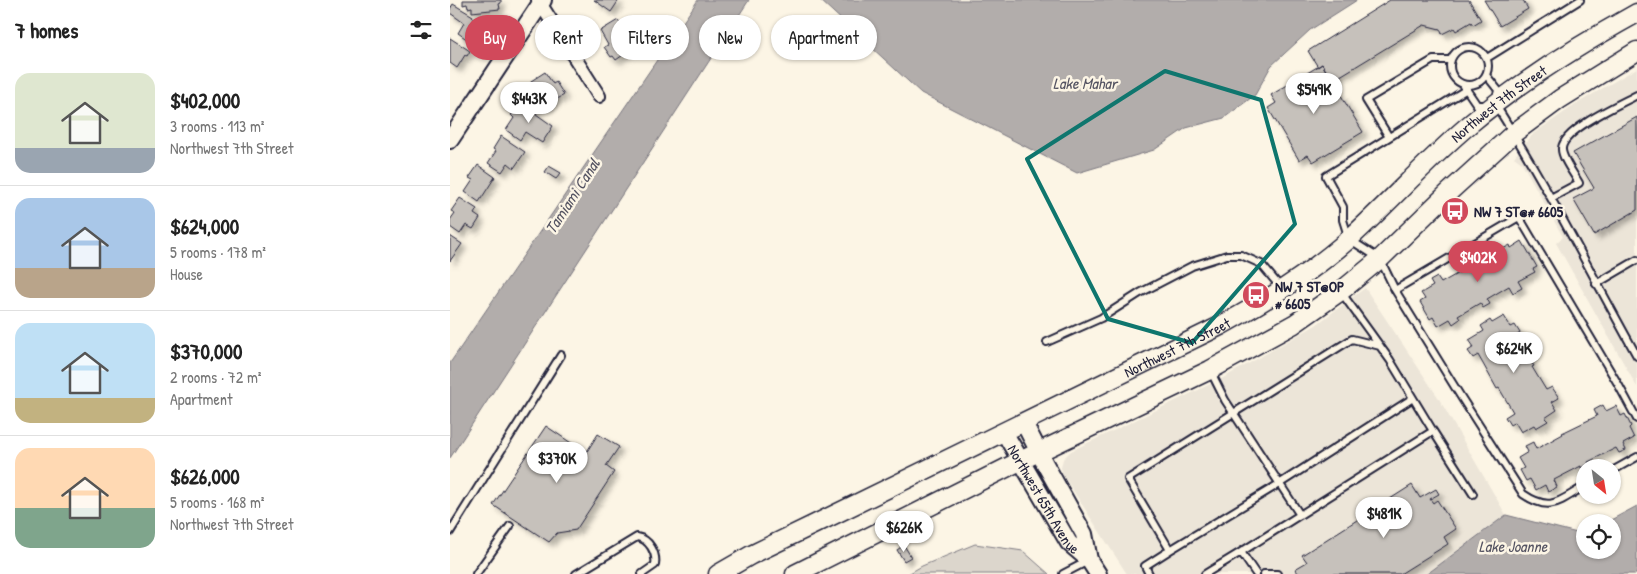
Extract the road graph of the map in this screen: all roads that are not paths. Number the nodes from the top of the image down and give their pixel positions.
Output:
1 (1580, 0) edge
2 (541, 1) edge
3 (1637, 13) edge
4 (1637, 51) edge
5 (1487, 58) junction
6 (1451, 60) junction
7 (1486, 75) junction
8 (1465, 87) junction
9 (1637, 95) edge
10 (599, 96) dead end
11 (1495, 104) junction
12 (1514, 133) junction
13 (1389, 137) junction
14 (450, 140) edge
15 (1551, 198) junction
16 (1349, 239) junction
17 (1380, 259) junction
18 (1637, 260) edge
19 (1596, 284) junction
20 (1282, 290) junction
21 (1395, 290) junction
22 (1341, 291) junction
23 (1047, 342) dead end
24 (1380, 346) junction
25 (561, 354) dead end
26 (1637, 356) edge
27 (1210, 370) junction
28 (1413, 398) junction
29 (1234, 414) junction
30 (1637, 419) edge
31 (1024, 423) junction
32 (1433, 431) junction
33 (1004, 432) junction
34 (1039, 452) junction
35 (1637, 457) edge
36 (1020, 461) junction
37 (1621, 466) edge
38 (1279, 484) junction
39 (1576, 491) edge
40 (1472, 494) dead end
41 (1300, 516) junction
42 (510, 526) dead end
43 (450, 532) edge
44 (1170, 550) junction
45 (1241, 552) junction
46 (1089, 560) junction
47 (476, 574) edge
48 (576, 574) edge
49 (642, 574) edge
50 (718, 574) edge
51 (795, 574) edge
52 (1063, 574) edge
53 (1098, 574) edge
54 (1149, 574) edge
55 (1205, 574) edge
56 (1256, 574) edge
57 (1264, 574) edge
58 (1277, 574) edge

1 - 5 lane
2 - 10 street
2 - 14 street
3 - 11 main road, Northwest 7th Street
4 - 12 main road, Northwest 7th Street
5 - 6 lane
5 - 7 lane
6 - 8 lane
6 - 13 lane
7 - 8 lane
7 - 11 lane
8 - 11 lane
8 - 13 lane
9 - 15 lane
11 - 12 lane
11 - 16 main road, Northwest 7th Street
12 - 15 lane
12 - 17 main road, Northwest 7th Street
13 - 16 lane
15 - 19 lane
16 - 17 lane
16 - 20 main road, Northwest 7th Street
17 - 21 lane
17 - 22 main road, Northwest 7th Street
18 - 19 lane
19 - 26 lane
20 - 23 lane
20 - 31 main road, Northwest 7th Street
21 - 30 lane
21 - 39 lane
22 - 24 lane
22 - 27 main road, Northwest 7th Street
24 - 28 lane
24 - 29 lane
25 - 43 lane
27 - 29 lane
27 - 34 main road, Northwest 7th Street
28 - 32 lane
28 - 38 lane
29 - 38 lane
29 - 44 lane
31 - 33 main road, Northwest 7th Street
31 - 34 street, Northwest 65th Avenue
32 - 40 lane
32 - 41 lane
33 - 36 street, Northwest 65th Avenue
33 - 50 main road, Northwest 7th Street
34 - 36 main road, Northwest 7th Street
34 - 46 street, Northwest 65th Avenue
35 - 37 lane
36 - 46 street, Northwest 65th Avenue
36 - 51 main road, Northwest 7th Street
38 - 41 lane
38 - 44 lane
41 - 45 lane
42 - 47 lane
44 - 54 lane
45 - 55 lane
45 - 56 lane
46 - 52 lane
46 - 53 street, Northwest 65th Avenue
48 - 49 lane
57 - 58 lane

